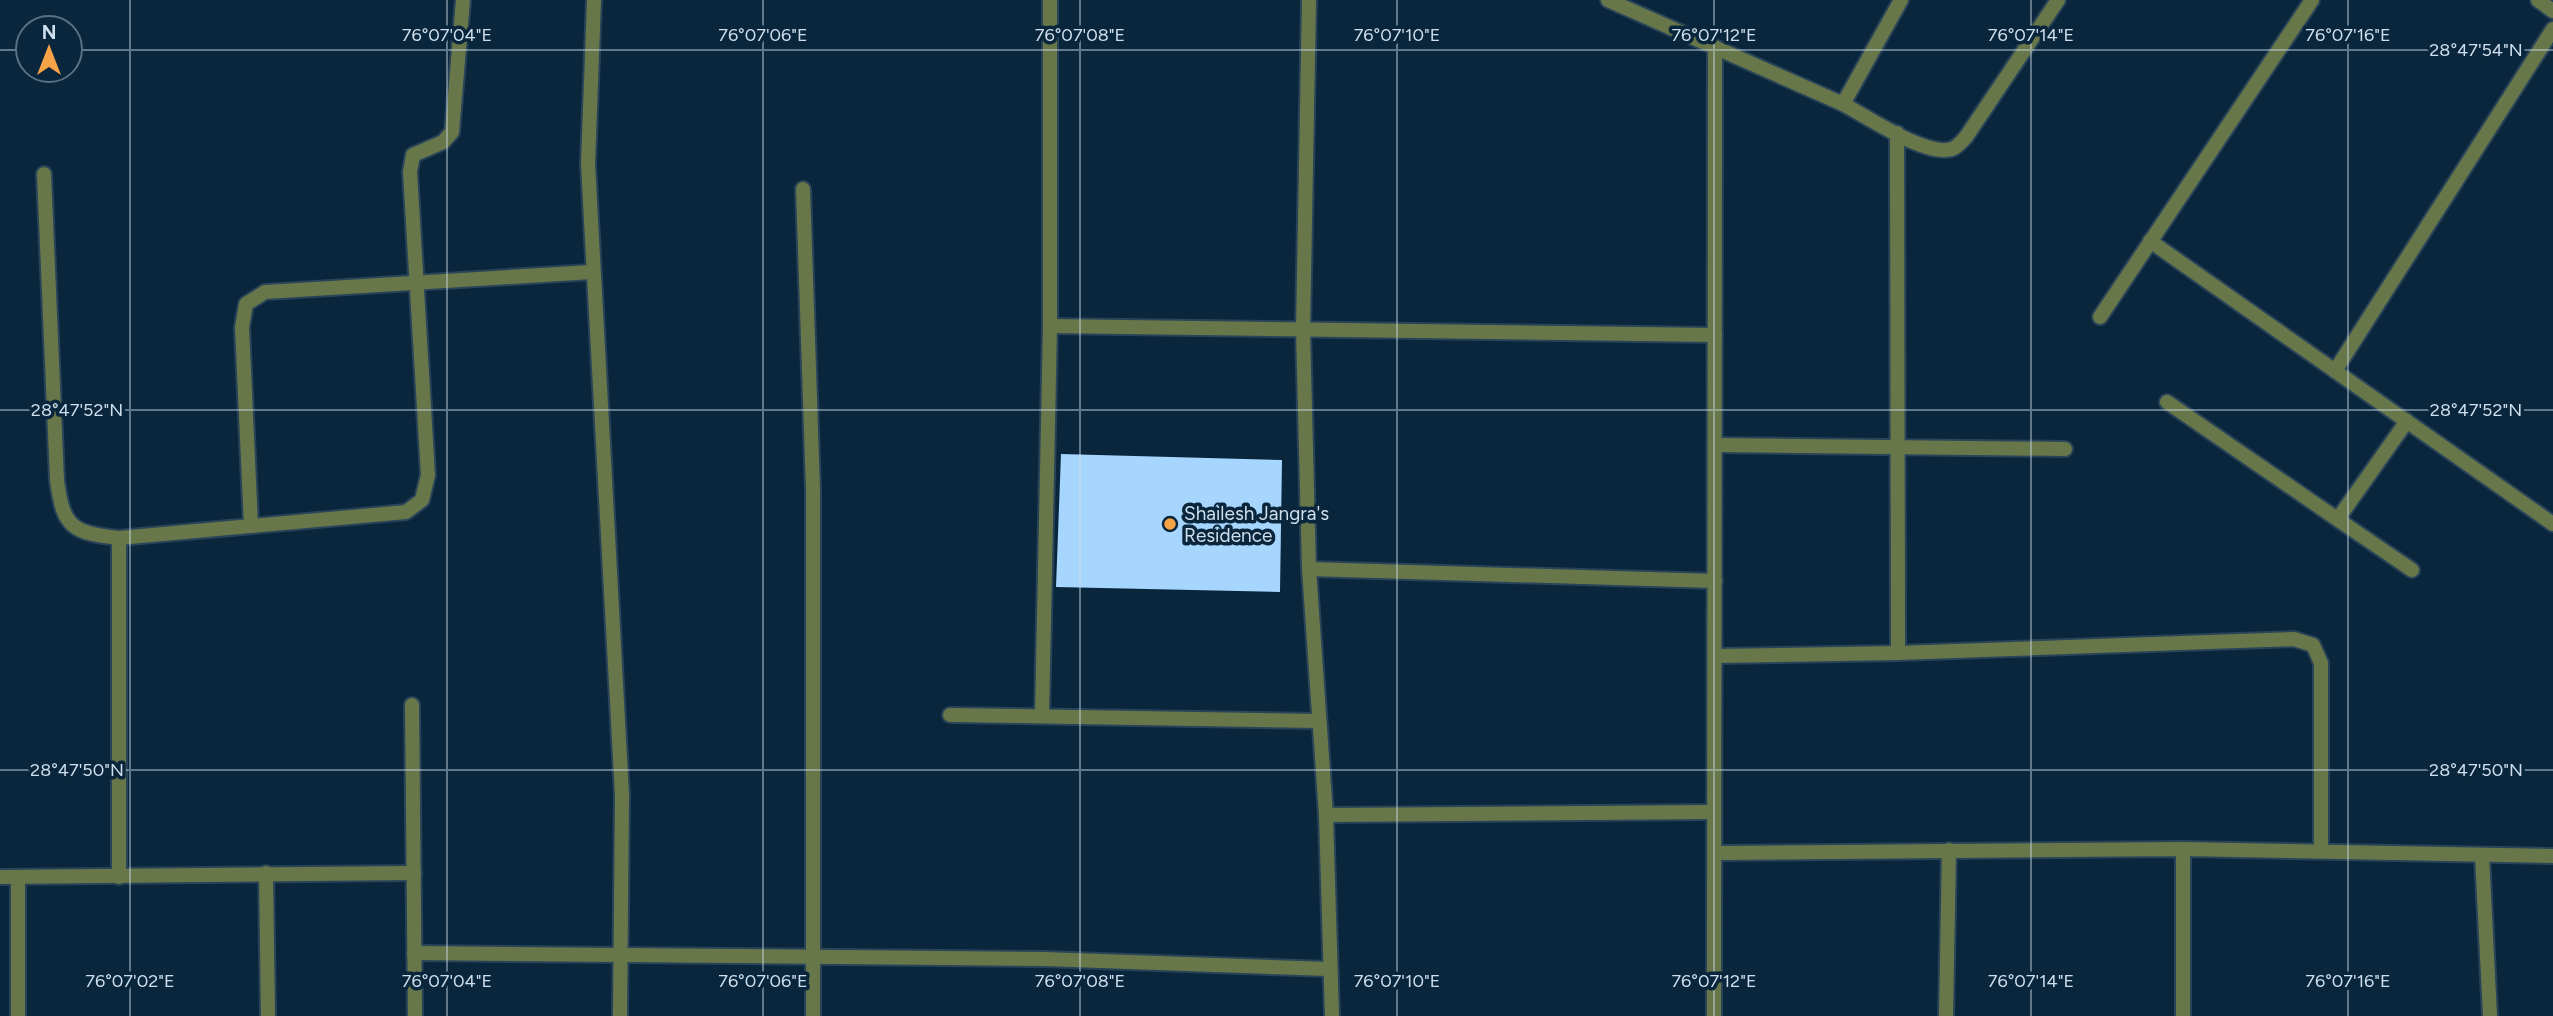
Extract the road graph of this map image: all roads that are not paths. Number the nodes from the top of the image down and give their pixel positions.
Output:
1 (463, 0) edge
2 (594, 0) edge
3 (1050, 0) edge
4 (1309, 0) edge
5 (1608, 0) edge
6 (1901, 0) edge
7 (2058, 0) edge
8 (2312, 0) edge
9 (2538, 0) edge
10 (2553, 11) edge
11 (2553, 29) edge
12 (1715, 47) junction
13 (1843, 104) junction
14 (1897, 133) junction
15 (44, 174) dead end
16 (803, 189) dead end
17 (2150, 242) junction
18 (592, 272) junction
19 (416, 282) junction
20 (2100, 317) dead end
21 (1050, 326) junction
22 (1303, 330) junction
23 (1715, 335) junction
24 (2335, 371) junction
25 (2167, 402) dead end
26 (2407, 421) junction
27 (1715, 445) junction
28 (1899, 445) junction
29 (2065, 449) dead end
30 (2340, 520) junction
31 (2553, 524) edge
32 (251, 526) junction
33 (119, 538) junction
34 (1309, 569) junction
35 (2412, 570) dead end
36 (1715, 581) junction
37 (1898, 653) junction
38 (1715, 656) junction
39 (412, 705) dead end
40 (950, 715) dead end
41 (1042, 715) junction
42 (1318, 721) junction
43 (1713, 812) junction
44 (1326, 815) junction
45 (2183, 849) junction
46 (1949, 850) junction
47 (2321, 851) junction
48 (1715, 853) junction
49 (2482, 855) junction
50 (2553, 856) edge
51 (266, 873) junction
52 (414, 873) junction
53 (0, 877) edge
54 (18, 877) junction
55 (119, 877) junction
56 (414, 953) junction
57 (620, 954) junction
58 (813, 958) junction
59 (1328, 969) junction
60 (18, 1016) edge
61 (268, 1016) edge
62 (415, 1016) edge
63 (620, 1016) edge
64 (813, 1016) edge
65 (1332, 1016) edge
66 (1714, 1016) edge
67 (1946, 1016) edge
68 (2183, 1016) edge
69 (2490, 1016) edge

1 - 19 street
2 - 18 street
3 - 21 street
4 - 22 street
5 - 12 street
6 - 13 street
7 - 14 street
8 - 17 street
9 - 10 street
11 - 24 street
12 - 13 street
12 - 23 street
13 - 14 street
14 - 28 street
15 - 33 street
16 - 58 street
17 - 20 street
17 - 24 street
18 - 19 street
18 - 57 street
19 - 32 street
19 - 32 street
21 - 22 street
21 - 41 street
22 - 23 street
22 - 34 street
23 - 27 street
24 - 26 street
25 - 30 street
26 - 30 street
26 - 31 street
27 - 28 street
27 - 36 street
28 - 29 street
28 - 37 street
30 - 35 street
32 - 33 street
33 - 55 street
34 - 36 street
34 - 42 street
36 - 38 street
37 - 38 street
37 - 47 street
38 - 43 street
39 - 52 street
40 - 41 street
41 - 42 street
42 - 44 street
43 - 44 street
43 - 48 street
44 - 59 street
45 - 46 street
45 - 47 street
45 - 68 street
46 - 48 street
46 - 67 street
47 - 49 street
48 - 66 street
49 - 50 street
49 - 69 street
51 - 52 street
51 - 55 street
51 - 61 street
52 - 56 street
53 - 54 street
54 - 55 street
54 - 60 street
56 - 57 street
56 - 62 street
57 - 58 street
57 - 63 street
58 - 59 street
58 - 64 street
59 - 65 street

